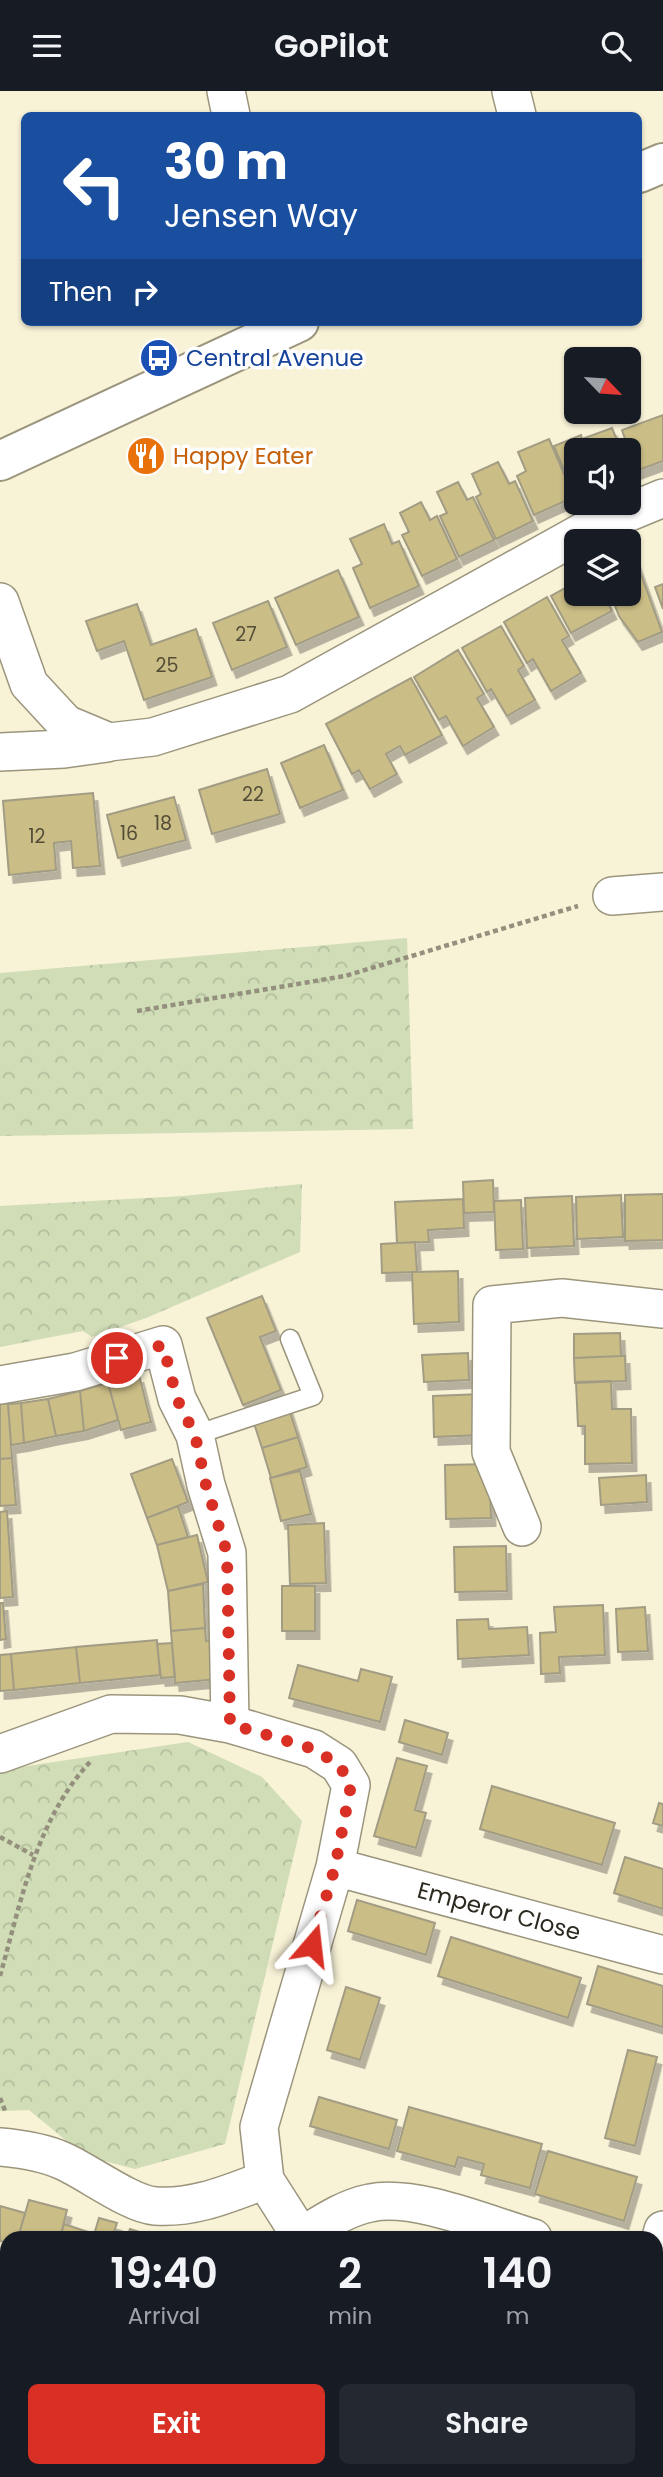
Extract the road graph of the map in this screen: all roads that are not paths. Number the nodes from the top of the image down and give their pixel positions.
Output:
1 (226, 91) edge
2 (512, 91) edge
3 (230, 112) edge
4 (516, 112) edge
5 (663, 163) edge
6 (642, 172) edge
7 (282, 326) edge
8 (0, 461) edge
9 (663, 498) edge
10 (0, 602) edge
11 (109, 742) junction
12 (0, 752) edge
13 (663, 892) edge
14 (612, 896) road end
15 (663, 1309) edge
16 (289, 1339) dead end
17 (0, 1385) edge
18 (195, 1435) junction
19 (522, 1527) dead end
20 (230, 1724) junction
21 (0, 1753) edge
22 (335, 1867) junction
23 (663, 1955) edge
24 (0, 2147) edge
25 (265, 2180) junction
26 (298, 2231) edge
27 (311, 2231) edge
28 (510, 2231) edge

1 - 3 street
2 - 4 street
5 - 6 main road
7 - 8 main road
9 - 11 street
10 - 11 street
11 - 12 street
13 - 14 street
15 - 19 street
16 - 18 lane
17 - 18 street
18 - 20 street
20 - 21 street
20 - 22 street
22 - 23 street, Emperor Close
22 - 25 street
24 - 25 street
25 - 26 street
27 - 28 street

